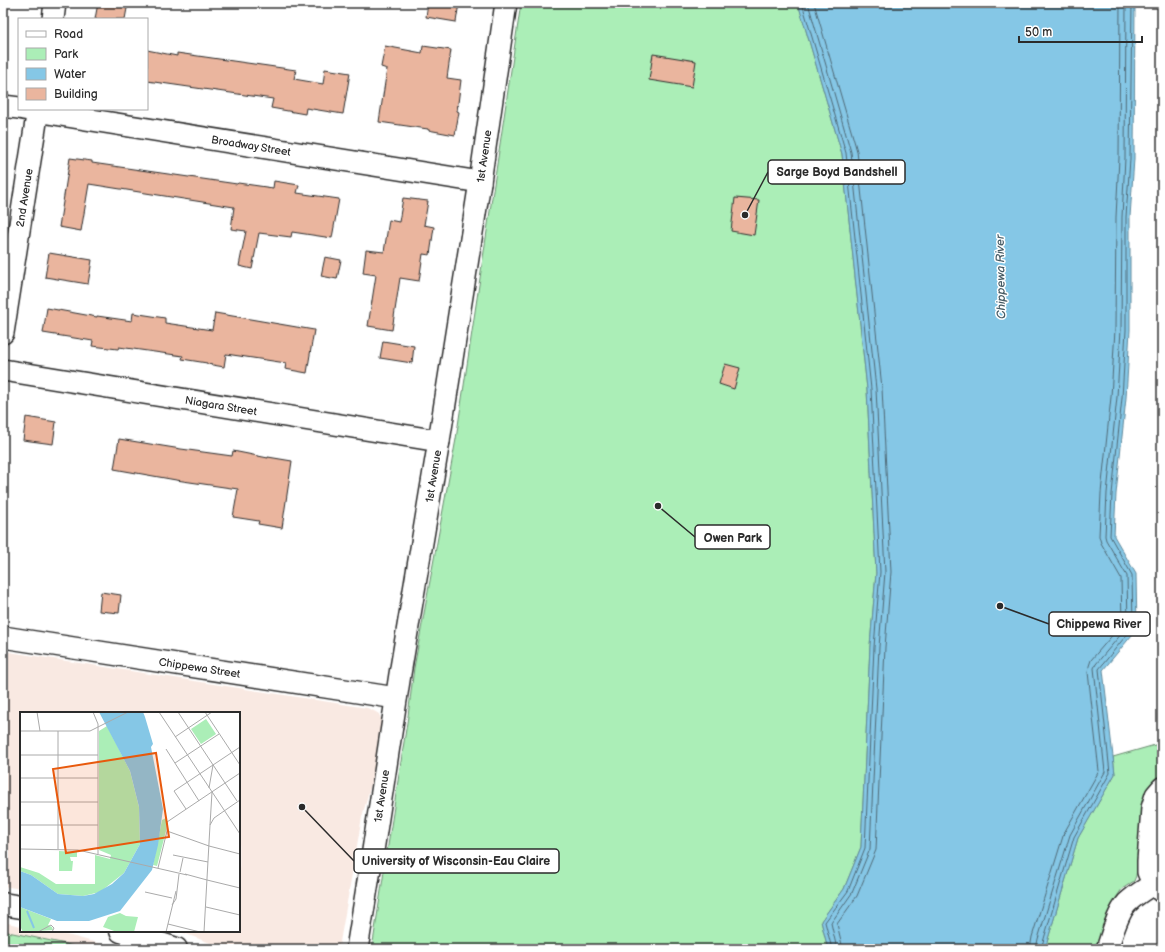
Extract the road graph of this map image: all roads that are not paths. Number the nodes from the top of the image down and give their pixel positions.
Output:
1 (55, 3) edge
2 (506, 3) edge
3 (53, 18) edge
4 (3, 106) edge
5 (18, 108) edge
6 (30, 110) edge
7 (36, 110) edge
8 (480, 182) junction
9 (3, 333) edge
10 (3, 370) edge
11 (439, 440) junction
12 (3, 637) edge
13 (396, 698) junction
14 (1162, 788) edge
15 (1157, 888) edge
16 (3, 904) edge
17 (20, 907) edge
18 (124, 932) edge
19 (176, 949) edge
20 (357, 949) edge
21 (1107, 949) edge

1 - 3 street
2 - 8 street, 1st Avenue
4 - 5 street, Broadway Street
6 - 9 street, 2nd Avenue
7 - 8 street, Broadway Street
8 - 11 street, 1st Avenue
10 - 11 street, Niagara Street
11 - 13 street, 1st Avenue
12 - 13 street, Chippewa Street
13 - 20 street, 1st Avenue
14 - 15 street
15 - 21 street
16 - 17 main road
18 - 19 main road

